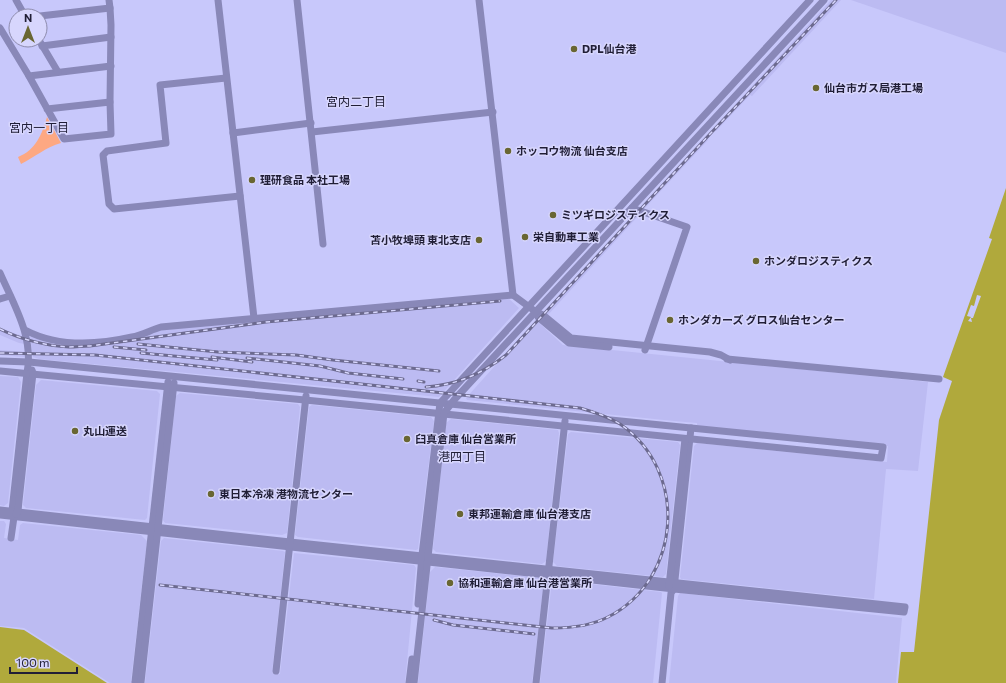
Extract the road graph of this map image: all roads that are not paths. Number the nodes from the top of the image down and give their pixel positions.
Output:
1 (109, 0) edge
2 (218, 0) edge
3 (296, 0) edge
4 (479, 0) edge
5 (810, 0) edge
6 (824, 0) edge
7 (110, 8) junction
8 (48, 15) edge
9 (0, 28) edge
10 (111, 37) junction
11 (48, 42) edge
12 (44, 48) edge
13 (111, 66) junction
14 (58, 72) junction
15 (29, 76) junction
16 (226, 78) junction
17 (110, 102) junction
18 (47, 109) junction
19 (493, 112) junction
20 (703, 117) junction
21 (311, 123) junction
22 (710, 123) junction
23 (312, 132) junction
24 (232, 133) junction
25 (240, 196) junction
26 (632, 208) junction
27 (323, 244) dead end
28 (0, 273) edge
29 (513, 295) junction
30 (10, 296) junction
31 (0, 299) edge
32 (528, 306) junction
33 (536, 312) junction
34 (254, 318) junction
35 (25, 330) junction
36 (646, 348) junction
37 (0, 361) edge
38 (29, 362) junction
39 (0, 371) edge
40 (30, 373) junction
41 (171, 376) junction
42 (939, 379) dead end
43 (170, 386) junction
44 (306, 390) junction
45 (305, 400) junction
46 (440, 403) junction
47 (451, 404) junction
48 (441, 413) junction
49 (566, 416) junction
50 (565, 425) junction
51 (688, 428) junction
52 (687, 438) junction
53 (0, 510) edge
54 (14, 513) junction
55 (0, 515) edge
56 (155, 530) junction
57 (12, 538) dead end
58 (290, 545) junction
59 (425, 559) junction
60 (548, 572) junction
61 (672, 587) junction
62 (276, 671) dead end
63 (138, 682) edge
64 (409, 683) edge
65 (414, 683) edge
66 (536, 683) edge
67 (662, 683) edge

1 - 7 street
2 - 16 street
3 - 21 street
4 - 19 street
5 - 20 street
6 - 22 street
7 - 8 street
7 - 10 street
9 - 15 street
10 - 11 street
10 - 13 street
12 - 14 street
13 - 14 street
13 - 17 street
14 - 15 street
15 - 18 street
16 - 24 street
16 - 25 street
17 - 18 street
17 - 18 street
19 - 23 street
19 - 29 street
20 - 22 street
20 - 32 street
21 - 23 street
21 - 24 street
22 - 26 street
23 - 27 street
24 - 25 street
25 - 34 street
26 - 33 street
26 - 36 street
28 - 30 street
29 - 32 street
29 - 34 street
30 - 31 street
30 - 35 street
32 - 33 street
32 - 46 street
33 - 36 street
33 - 47 street
34 - 35 street
35 - 38 street
36 - 42 street
37 - 38 street
38 - 40 street
38 - 41 street
39 - 40 street
40 - 43 street
40 - 54 street
41 - 43 street
41 - 44 street
43 - 45 street
43 - 56 street
44 - 45 street
44 - 46 street
45 - 48 street
45 - 58 street
46 - 47 street
46 - 48 street
47 - 48 street
47 - 49 street
48 - 50 street
48 - 59 street
49 - 50 street
49 - 51 street
50 - 52 street
50 - 60 street
51 - 52 street
51 - 52 street
52 - 61 street
53 - 54 street
54 - 55 street
54 - 56 street
54 - 57 street
56 - 58 street
56 - 63 street
58 - 59 street
58 - 62 street
59 - 60 street
59 - 64 street
59 - 65 street
60 - 61 street
60 - 66 street
61 - 61 street
61 - 67 street

